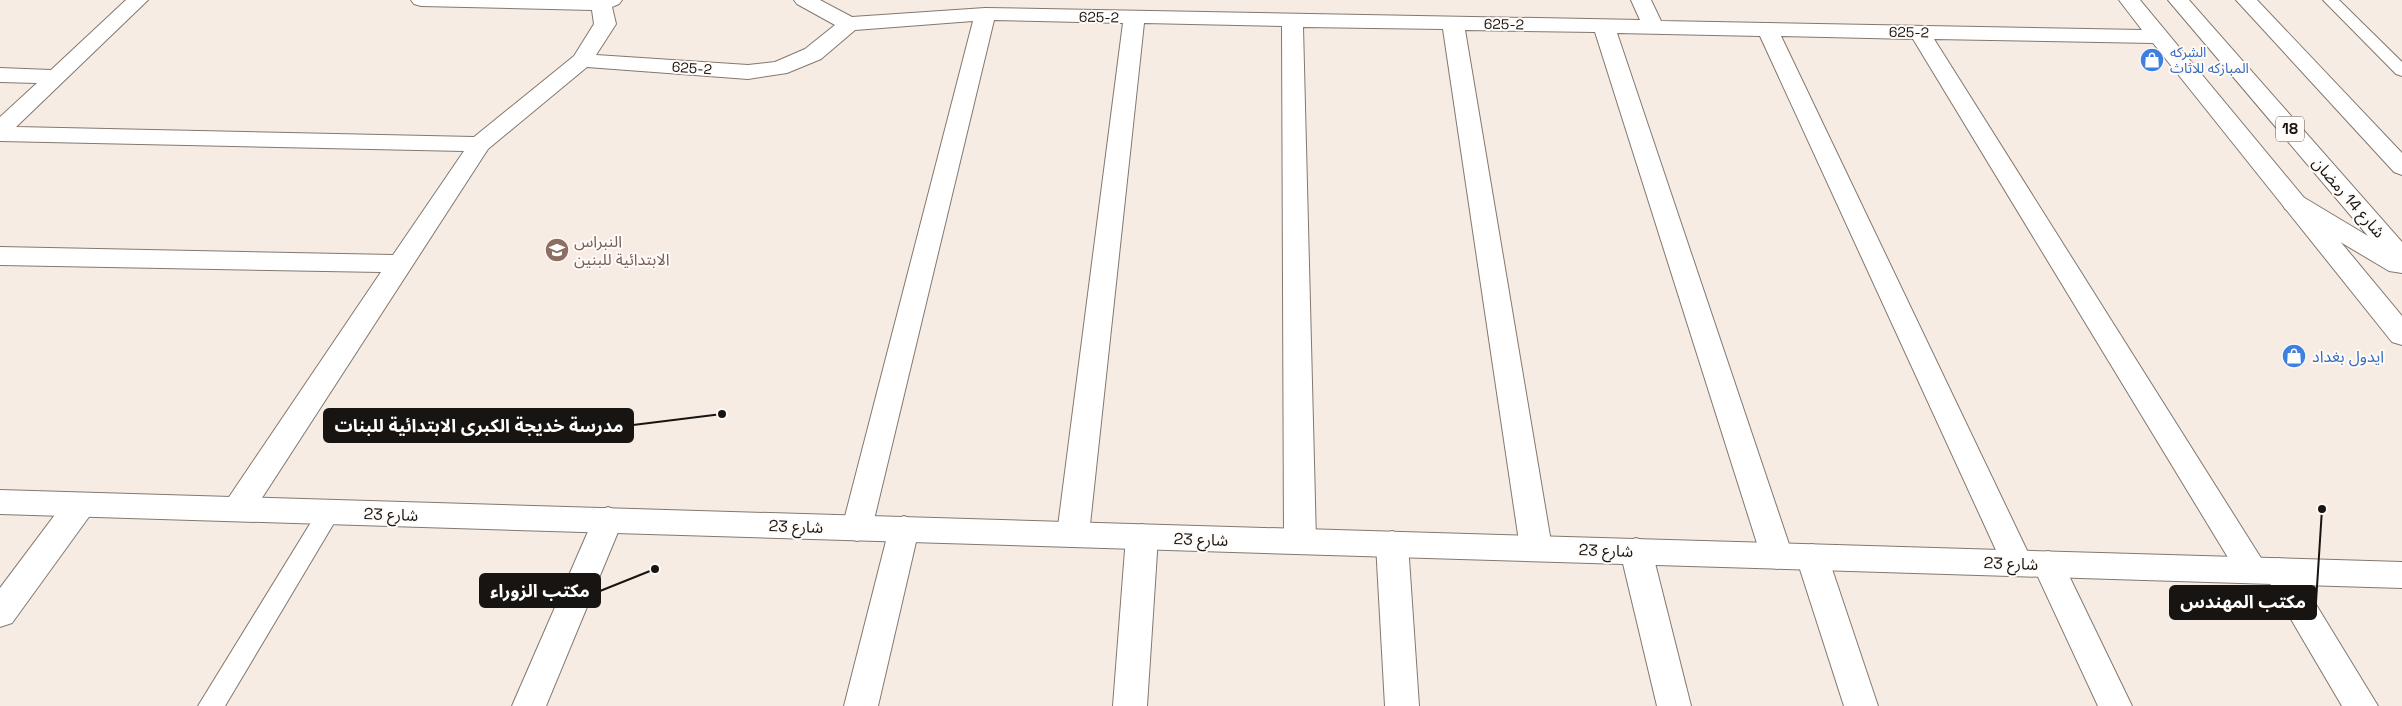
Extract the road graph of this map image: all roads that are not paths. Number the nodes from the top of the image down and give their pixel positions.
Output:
1 (138, 0) edge
2 (421, 0) edge
3 (804, 0) edge
4 (1642, 0) edge
5 (2129, 0) edge
6 (2178, 0) edge
7 (2246, 0) edge
8 (2330, 0) edge
9 (606, 2) edge
10 (1222, 10) edge
11 (985, 14) junction
12 (1134, 17) junction
13 (1292, 20) junction
14 (1452, 23) junction
15 (849, 24) junction
16 (1604, 26) junction
17 (1653, 27) junction
18 (1768, 30) junction
19 (1920, 32) junction
20 (2159, 37) junction
21 (582, 60) junction
22 (2402, 71) edge
23 (0, 76) edge
24 (56, 77) junction
25 (0, 130) edge
26 (0, 134) edge
27 (480, 144) junction
28 (2402, 166) edge
29 (2294, 203) junction
30 (0, 256) edge
31 (2402, 259) edge
32 (402, 264) junction
33 (2402, 268) edge
34 (2402, 336) edge
35 (0, 502) edge
36 (80, 505) junction
37 (238, 509) junction
38 (329, 512) junction
39 (608, 520) junction
40 (857, 528) junction
41 (904, 529) junction
42 (1073, 534) junction
43 (1142, 537) junction
44 (1300, 541) junction
45 (1392, 544) junction
46 (1536, 548) junction
47 (1636, 551) junction
48 (1777, 556) junction
49 (1812, 557) junction
50 (2032, 564) junction
51 (2266, 570) junction
52 (2402, 575) edge
53 (0, 613) edge
54 (211, 706) edge
55 (528, 706) edge
56 (862, 706) edge
57 (1130, 706) edge
58 (1402, 706) edge
59 (1674, 706) edge
60 (1861, 706) edge
61 (2115, 706) edge
62 (2361, 706) edge

1 - 24 street
2 - 9 street
3 - 15 street
4 - 17 street
5 - 20 street
6 - 31 street, شارع 14 رمضان / 18
7 - 28 street
8 - 22 lane
9 - 21 street
10 - 12 street, 625-2
10 - 13 street, 625-2
11 - 12 street, 625-2
11 - 15 street, 625-2
11 - 40 street
12 - 42 street
13 - 14 street, 625-2
13 - 44 street
14 - 16 street, 625-2
14 - 46 street
15 - 21 street, 625-2
16 - 17 street, 625-2
16 - 48 street
17 - 18 street, 625-2
18 - 19 street, 625-2
18 - 50 street
19 - 20 street, 625-2
19 - 51 street
20 - 29 street
21 - 27 street
23 - 24 street
24 - 25 street
26 - 27 street
27 - 32 street
29 - 33 street
29 - 34 street
30 - 32 street
32 - 37 street
35 - 36 street, شارع 23
36 - 37 street, شارع 23
36 - 53 street
37 - 38 street, شارع 23
38 - 39 street, شارع 23
38 - 54 lane
39 - 40 street, شارع 23
39 - 55 street
40 - 41 street, شارع 23
41 - 42 street, شارع 23
41 - 56 street
42 - 43 street, شارع 23
43 - 44 street, شارع 23
43 - 57 street
44 - 45 street, شارع 23
45 - 46 street, شارع 23
45 - 58 street
46 - 47 street, شارع 23
47 - 48 street, شارع 23
47 - 59 street
48 - 49 street, شارع 23
49 - 50 street, شارع 23
49 - 60 street
50 - 51 street, شارع 23
50 - 61 street
51 - 52 street, شارع 23
51 - 62 street

